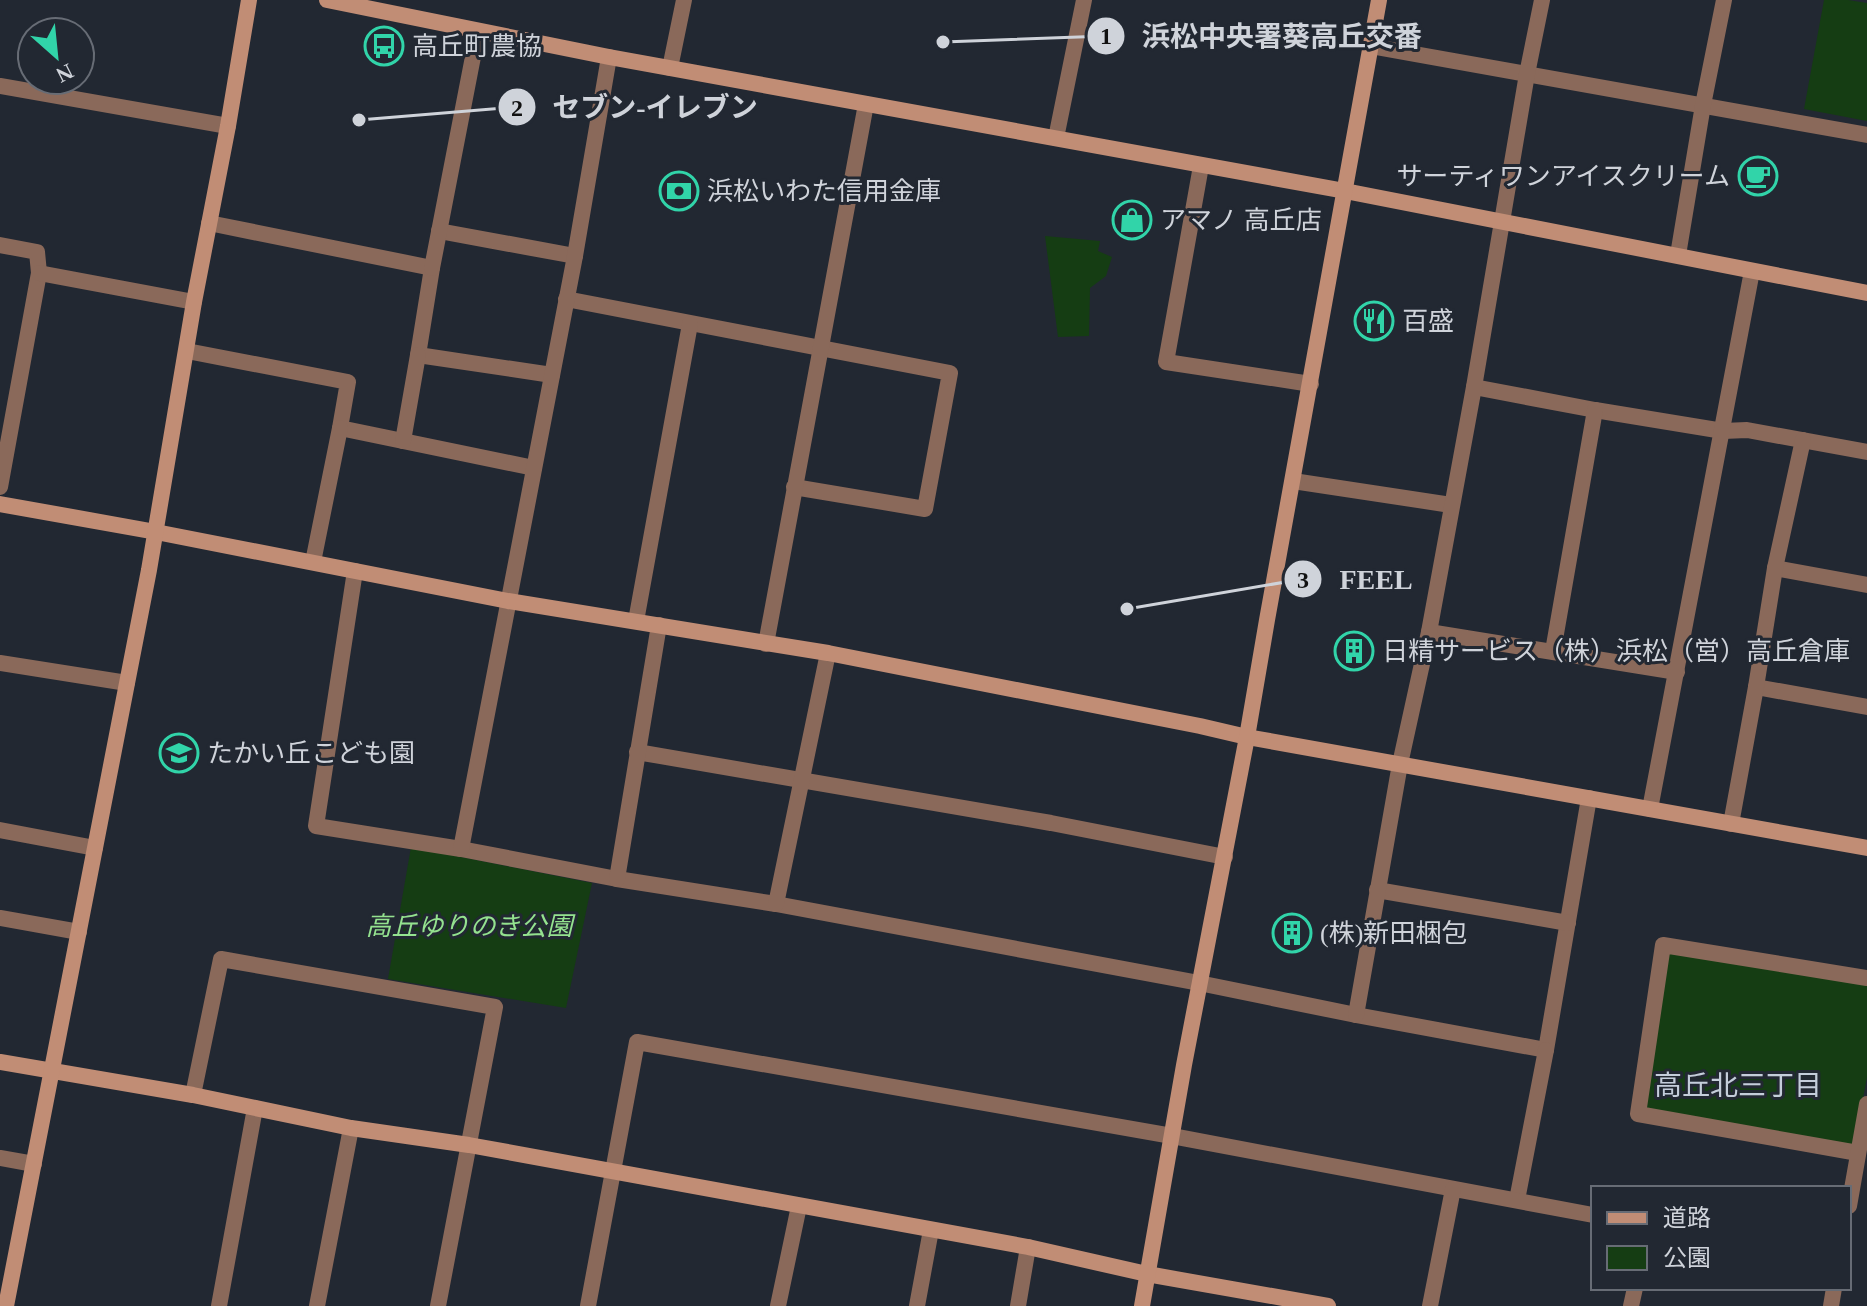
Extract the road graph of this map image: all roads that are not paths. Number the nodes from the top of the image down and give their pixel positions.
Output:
1 (249, 0) edge
2 (327, 0) edge
3 (684, 0) edge
4 (1084, 0) edge
5 (1379, 0) edge
6 (1542, 0) edge
7 (1724, 0) edge
8 (478, 31) junction
9 (1370, 46) junction
10 (609, 57) junction
11 (670, 68) junction
12 (1527, 74) junction
13 (0, 86) edge
14 (866, 104) junction
15 (1703, 105) junction
16 (228, 126) junction
17 (1867, 135) edge
18 (1056, 138) junction
19 (1201, 166) junction
20 (1345, 191) junction
21 (1501, 221) junction
22 (209, 223) junction
23 (439, 231) junction
24 (0, 245) edge
25 (1678, 255) junction
26 (575, 256) junction
27 (432, 268) junction
28 (1752, 271) junction
29 (39, 273) junction
30 (1867, 293) edge
31 (566, 299) junction
32 (194, 302) junction
33 (690, 324) junction
34 (822, 348) junction
35 (187, 351) junction
36 (418, 355) junction
37 (552, 375) junction
38 (1311, 384) junction
39 (1474, 387) junction
40 (1595, 410) junction
41 (340, 428) junction
42 (1723, 431) junction
43 (1803, 440) junction
44 (403, 441) junction
45 (1867, 452) edge
46 (534, 468) junction
47 (1293, 481) junction
48 (0, 487) edge
49 (794, 487) junction
50 (0, 504) edge
51 (1451, 505) junction
52 (156, 532) junction
53 (313, 562) junction
54 (1775, 568) junction
55 (355, 571) junction
56 (1867, 585) edge
57 (508, 601) junction
58 (636, 621) junction
59 (659, 625) junction
60 (1429, 632) junction
61 (766, 644) junction
62 (1553, 651) junction
63 (828, 653) junction
64 (0, 663) edge
65 (1677, 672) junction
66 (127, 683) junction
67 (1756, 687) junction
68 (1867, 707) edge
69 (1247, 737) junction
70 (637, 752) junction
71 (1400, 764) junction
72 (802, 781) junction
73 (1589, 798) junction
74 (1650, 809) junction
75 (1731, 824) junction
76 (0, 830) edge
77 (95, 848) junction
78 (1867, 848) edge
79 (461, 849) junction
80 (1225, 857) junction
81 (617, 879) junction
82 (1377, 890) junction
83 (776, 904) junction
84 (0, 918) edge
85 (1568, 923) junction
86 (79, 932) junction
87 (1867, 978) edge
88 (1199, 983) junction
89 (1356, 1015) junction
90 (1546, 1050) junction
91 (0, 1062) edge
92 (53, 1071) junction
93 (193, 1095) junction
94 (1867, 1104) edge
95 (255, 1108) junction
96 (351, 1128) junction
97 (1172, 1136) junction
98 (469, 1145) junction
99 (1858, 1153) junction
100 (0, 1158) edge
101 (34, 1164) junction
102 (613, 1172) junction
103 (1453, 1189) junction
104 (1851, 1194) edge
105 (1517, 1200) junction
106 (799, 1206) junction
107 (1591, 1215) edge
108 (931, 1230) junction
109 (1028, 1247) junction
110 (1147, 1274) junction
111 (1288, 1302) edge
112 (6, 1306) edge
113 (219, 1306) edge
114 (317, 1306) edge
115 (438, 1306) edge
116 (588, 1306) edge
117 (778, 1306) edge
118 (917, 1306) edge
119 (1018, 1306) edge
120 (1142, 1306) edge
121 (1328, 1306) edge
122 (1430, 1306) edge

1 - 16 street
2 - 8 street
3 - 11 street
4 - 18 street
5 - 9 street
6 - 12 street
7 - 15 street
8 - 10 street
8 - 23 street
9 - 12 street
9 - 20 street
10 - 11 street
10 - 26 street
11 - 14 street
12 - 15 street
12 - 21 street
13 - 16 street
14 - 18 street
14 - 34 street
15 - 17 street
15 - 25 street
16 - 22 street
18 - 19 street
19 - 20 street
19 - 38 street
20 - 21 street
20 - 38 street
21 - 25 street
21 - 39 street
22 - 27 street
22 - 32 street
23 - 26 street
23 - 27 street
24 - 29 street
25 - 28 street
26 - 31 street
27 - 36 street
28 - 30 street
28 - 42 street
29 - 32 street
29 - 48 street
31 - 33 street
31 - 37 street
32 - 35 street
33 - 34 street
33 - 58 street
34 - 49 street
34 - 49 street
35 - 41 street
35 - 52 street
36 - 37 street
36 - 44 street
37 - 46 street
38 - 47 street
39 - 40 street
39 - 51 street
40 - 42 street
40 - 62 street
41 - 44 street
41 - 53 street
42 - 43 street
42 - 65 street
43 - 45 street
43 - 54 street
44 - 46 street
46 - 57 street
47 - 51 street
47 - 69 street
49 - 61 street
50 - 52 street
51 - 60 street
52 - 53 street
52 - 66 street
53 - 55 street
54 - 56 street
54 - 67 street
55 - 57 street
55 - 79 street
57 - 58 street
57 - 79 street
58 - 59 street
59 - 61 street
59 - 70 street
60 - 62 street
60 - 71 street
61 - 63 street
62 - 65 street
63 - 69 street
63 - 72 street
64 - 66 street
65 - 74 street
66 - 77 street
67 - 68 street
67 - 75 street
69 - 71 street
69 - 80 street
70 - 72 street
70 - 81 street
71 - 73 street
71 - 82 street
72 - 80 street
72 - 83 street
73 - 74 street
73 - 85 street
74 - 75 street
75 - 78 street
76 - 77 street
77 - 86 street
79 - 81 street
80 - 88 street
81 - 83 street
82 - 85 street
82 - 89 street
83 - 88 street
84 - 86 street
85 - 90 street
86 - 92 street
87 - 99 street
88 - 89 street
88 - 97 street
89 - 90 street
90 - 105 street
91 - 92 street
92 - 93 street
92 - 101 street
93 - 95 street
93 - 98 street
94 - 99 street
95 - 96 street
95 - 113 street
96 - 98 street
96 - 114 street
97 - 102 street
97 - 103 street
97 - 110 street
98 - 102 street
98 - 115 street
99 - 104 street
100 - 101 street
101 - 112 street
102 - 106 street
102 - 116 street
103 - 105 street
103 - 122 street
105 - 107 street
106 - 108 street
106 - 117 street
108 - 109 street
108 - 118 street
109 - 110 street
109 - 119 street
110 - 111 street
110 - 120 street
111 - 121 street

